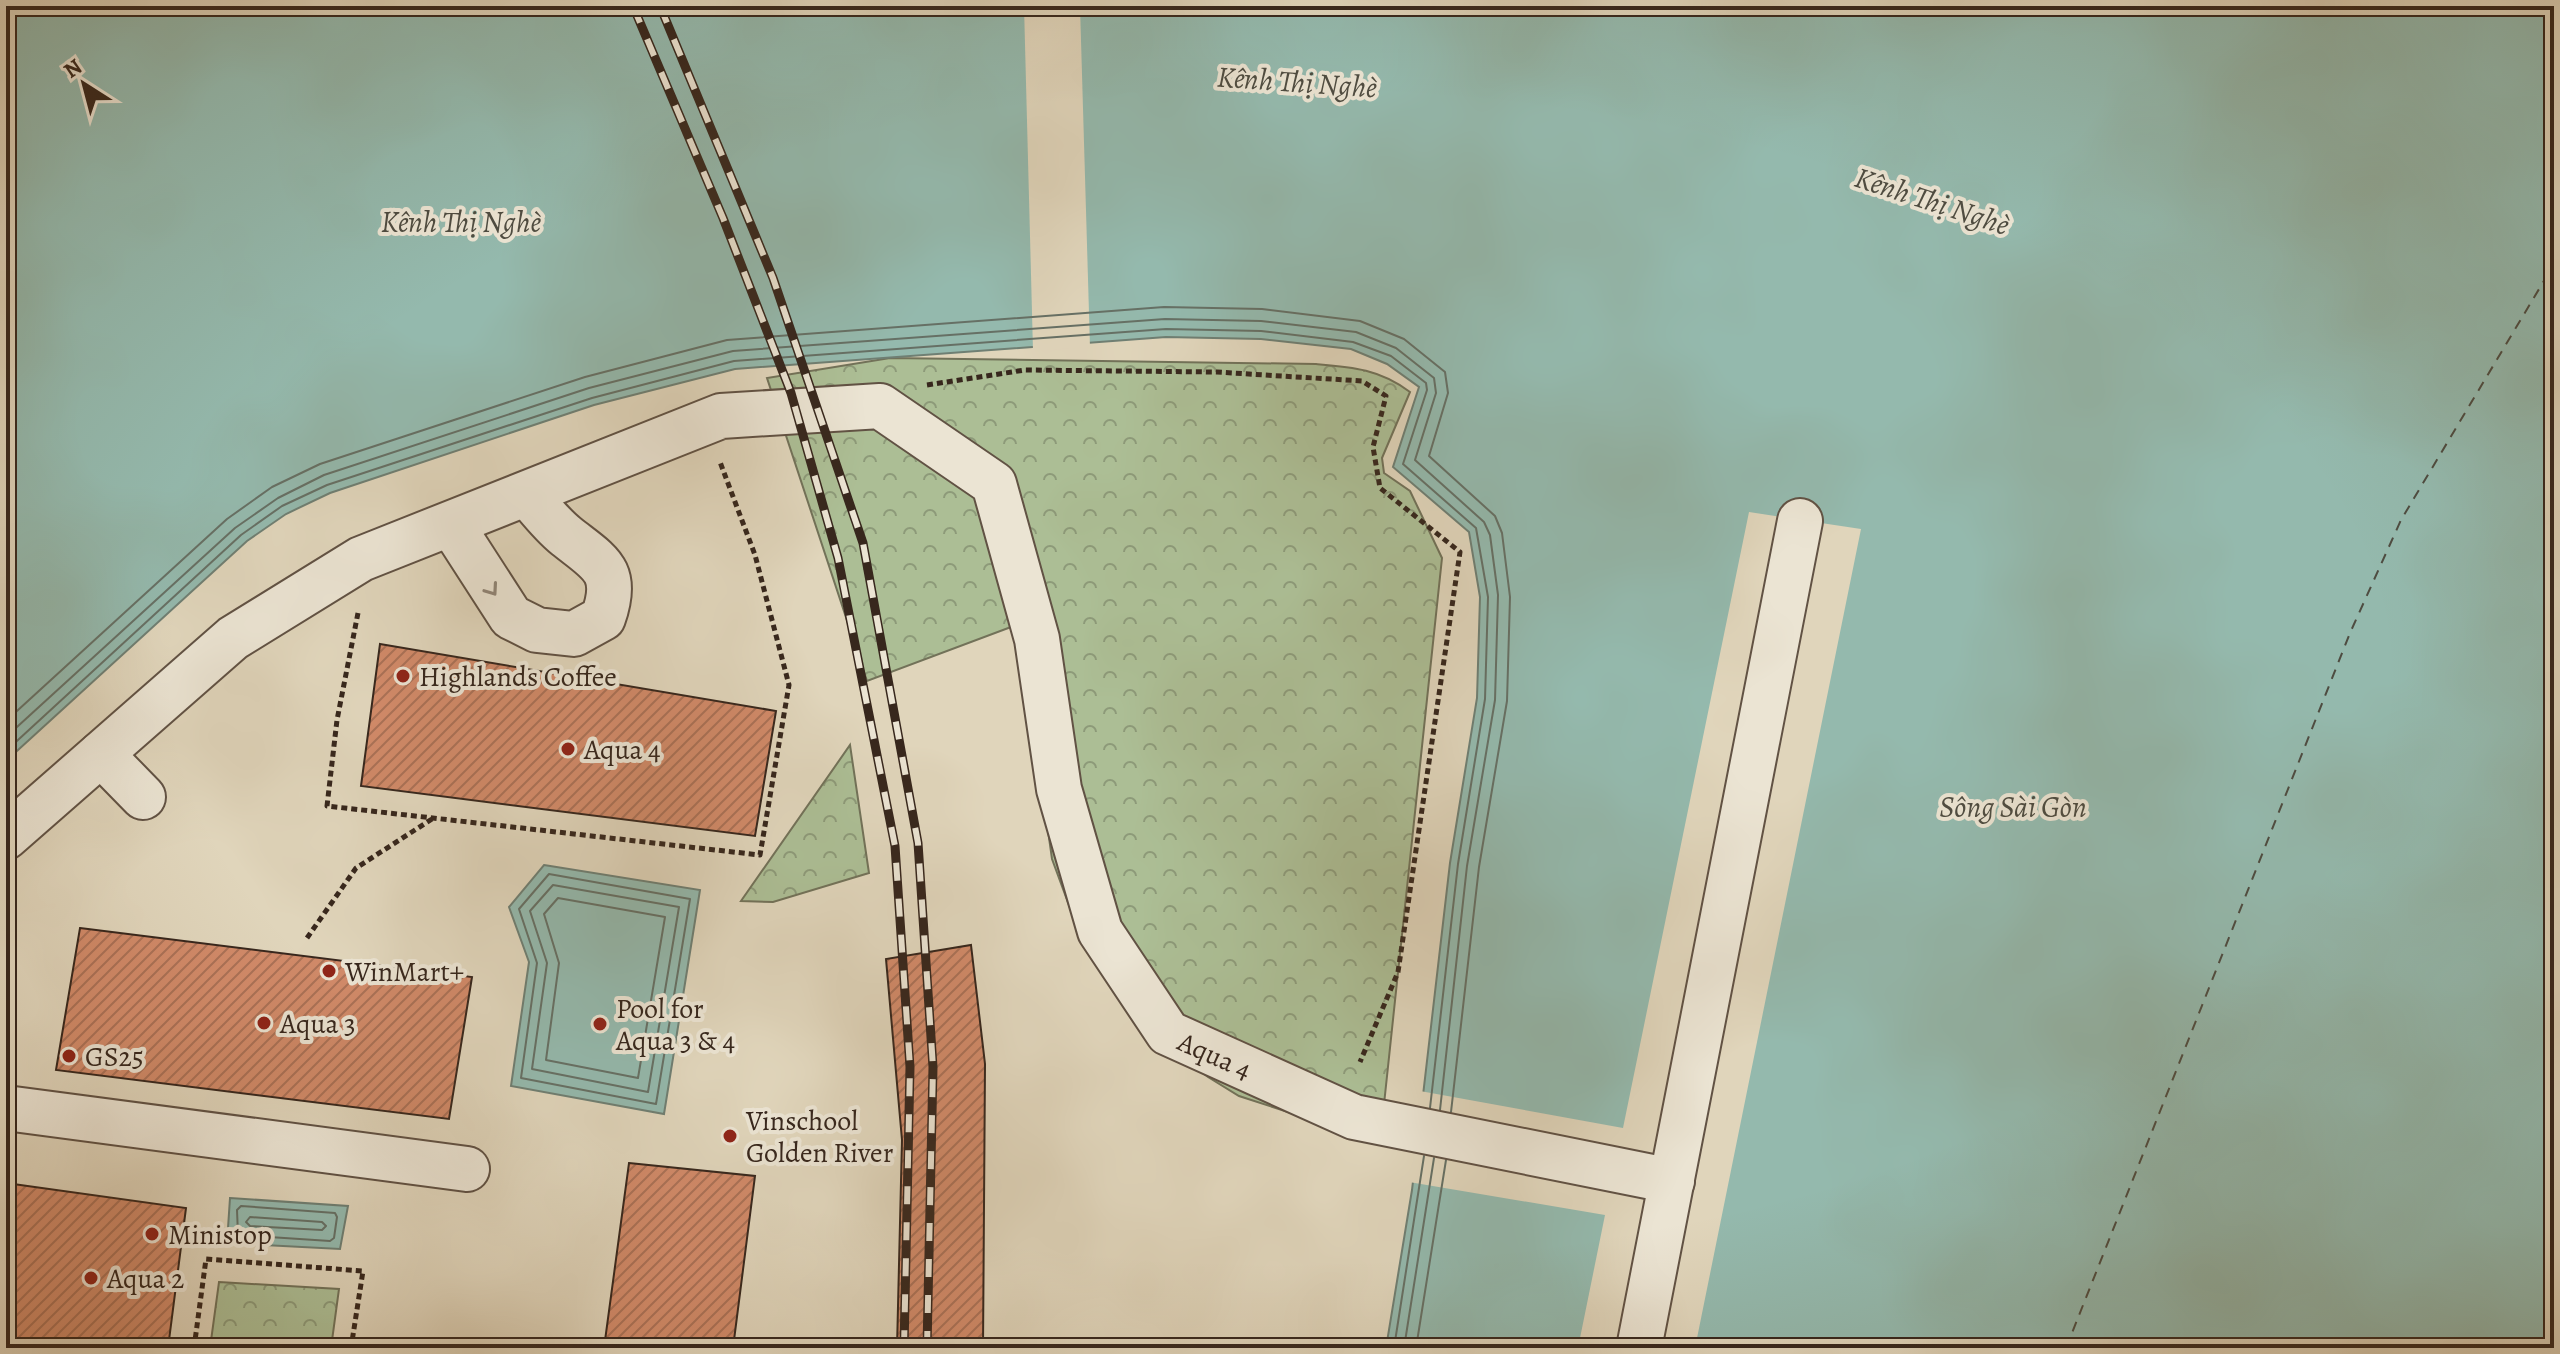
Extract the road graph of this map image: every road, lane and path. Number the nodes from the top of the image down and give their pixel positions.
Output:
1 (921, 385) dead end
2 (719, 460) dead end
3 (527, 494) junction
4 (1800, 521) dead end
5 (451, 524) junction
6 (361, 599) dead end
7 (101, 754) junction
8 (143, 797) dead end
9 (433, 818) junction
10 (6, 837) edge
11 (307, 938) dead end
12 (1360, 1062) dead end
13 (6, 1108) edge
14 (467, 1169) dead end
15 (1672, 1181) junction
16 (194, 1348) edge
17 (351, 1348) edge
18 (1639, 1348) edge

1 - 12 path
2 - 9 path
3 - 5 street, Aqua 4
5 -> 3 street
3 - 15 street, Aqua 4
4 - 15 street
5 - 7 street, Aqua 4
6 - 9 path
7 - 8 street
7 - 10 street, Aqua 4
9 - 11 path
13 - 14 street
15 - 18 street
16 - 17 path

